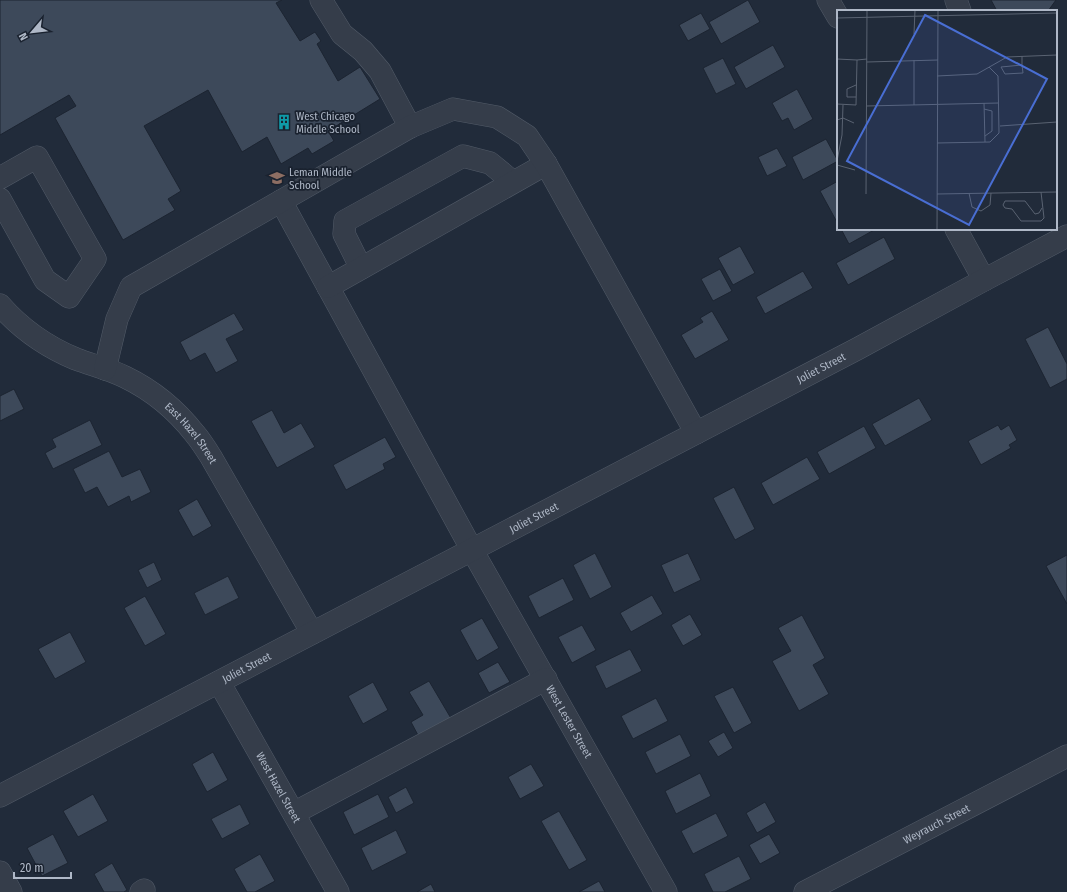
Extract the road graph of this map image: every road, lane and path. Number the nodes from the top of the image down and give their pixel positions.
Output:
1 (321, 0) edge
2 (828, 0) edge
3 (956, 0) edge
4 (960, 10) edge
5 (837, 15) edge
6 (410, 127) junction
7 (546, 164) junction
8 (0, 178) edge
9 (513, 182) junction
10 (0, 199) edge
11 (281, 201) junction
12 (957, 230) edge
13 (1067, 236) edge
14 (361, 268) junction
15 (984, 280) junction
16 (328, 287) junction
17 (0, 305) edge
18 (105, 369) junction
19 (696, 433) junction
20 (472, 550) junction
21 (312, 634) junction
22 (546, 679) junction
23 (219, 682) junction
24 (1067, 756) edge
25 (0, 796) edge
26 (294, 813) junction
27 (0, 872) edge
28 (11, 892) edge
29 (338, 892) edge
30 (666, 892) edge
31 (805, 892) edge

1 - 6 street
2 - 5 street
3 - 4 street
6 - 7 street
6 - 11 street
7 - 9 street
7 - 19 street
8 - 10 street
9 - 14 street
9 - 14 street
11 - 16 street, West Lester Street
11 - 18 street
12 - 15 street
13 - 15 street, Joliet Street
14 - 16 street
15 - 19 street, Joliet Street
16 - 20 street, West Lester Street
17 - 18 street, East Hazel Street
18 - 21 street, East Hazel Street
19 - 20 street, Joliet Street
20 - 21 street, Joliet Street
20 - 22 street, West Lester Street
21 - 23 street, Joliet Street
22 - 26 street
22 - 30 street, West Lester Street
23 - 25 street, Joliet Street
23 - 26 street, West Hazel Street
24 - 31 street, Weyrauch Street
26 - 29 street, West Hazel Street
27 - 28 street

